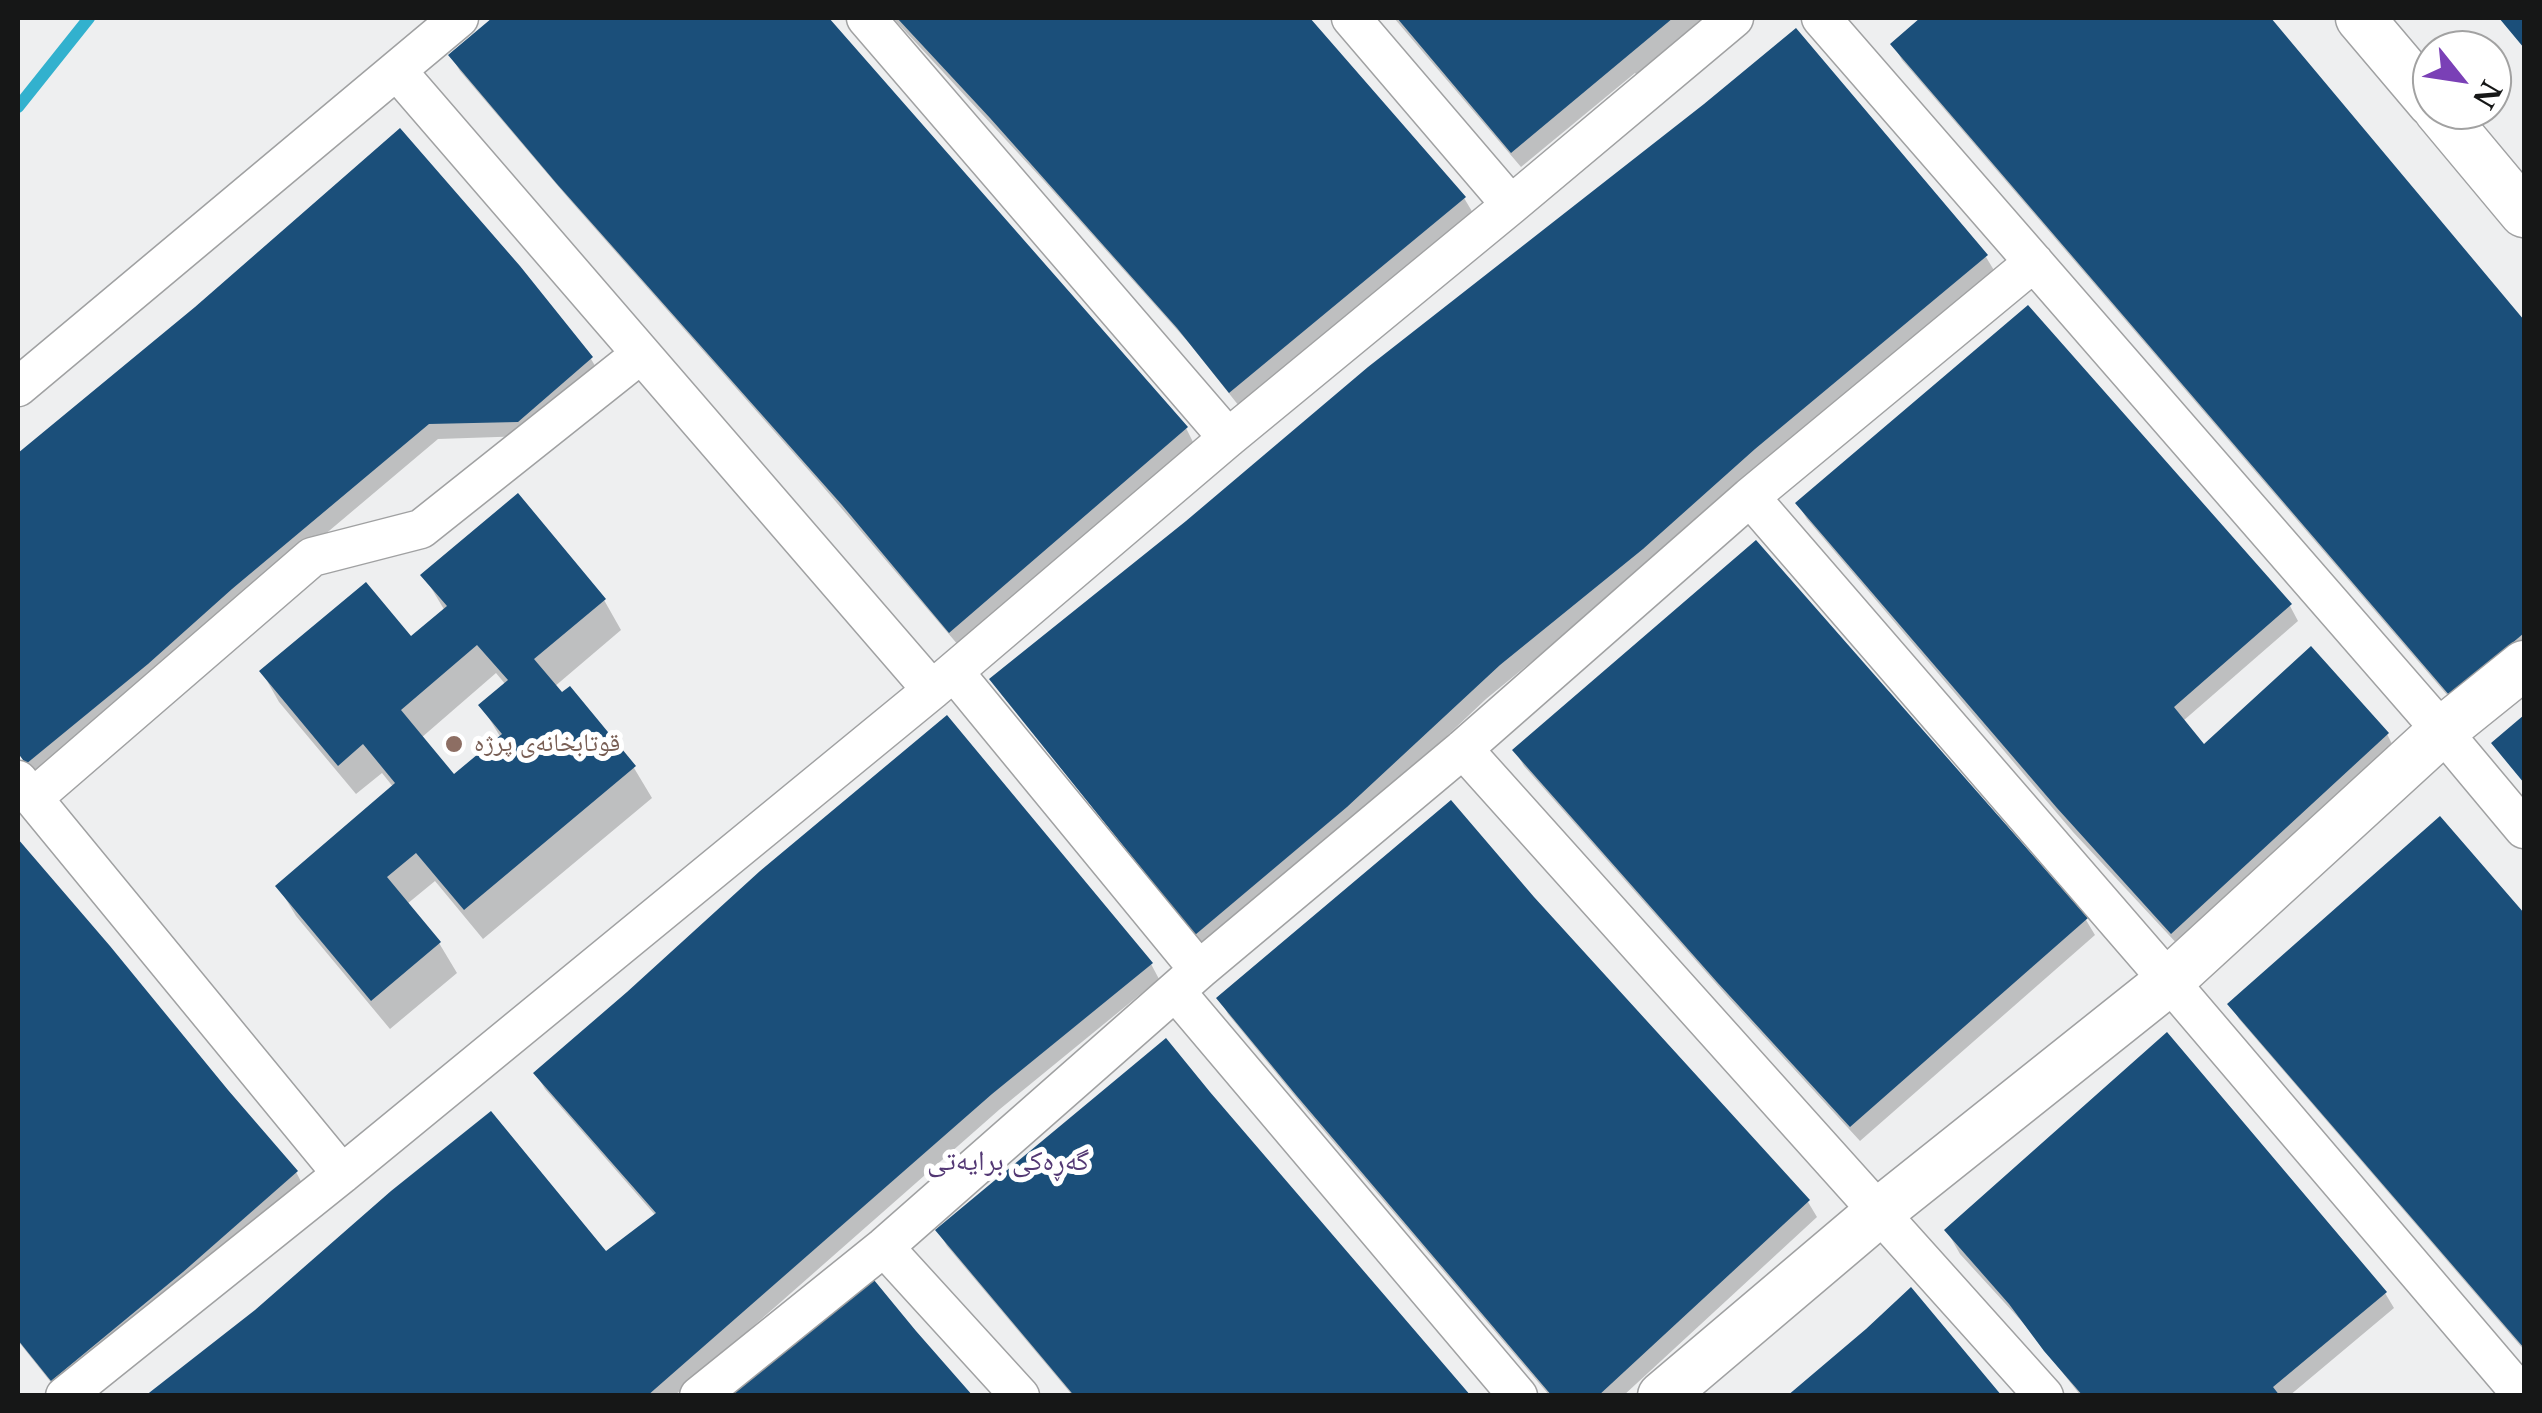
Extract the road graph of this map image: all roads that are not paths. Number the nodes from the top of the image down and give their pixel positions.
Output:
1 (459, 18) edge
2 (866, 18) edge
3 (1351, 18) edge
4 (1734, 18) edge
5 (1821, 18) edge
6 (2360, 18) edge
7 (396, 71) junction
8 (2412, 79) edge
9 (2455, 130) edge
10 (1512, 205) junction
11 (2524, 213) edge
12 (2034, 262) junction
13 (641, 354) junction
14 (18, 387) edge
15 (1228, 438) junction
16 (1750, 497) junction
17 (2524, 665) edge
18 (943, 681) junction
19 (2442, 731) junction
20 (1463, 748) junction
21 (25, 789) edge
22 (2524, 829) edge
23 (2169, 980) junction
24 (1188, 981) junction
25 (342, 1174) junction
26 (1878, 1213) junction
27 (884, 1247) junction
28 (64, 1396) edge
29 (699, 1396) edge
30 (1020, 1396) edge
31 (1518, 1396) edge
32 (1662, 1396) edge
33 (2044, 1396) edge
34 (2523, 1396) edge

1 - 7 street
2 - 15 street
3 - 10 street
4 - 10 street
5 - 12 street
6 - 8 street
7 - 13 street
7 - 14 street
9 - 11 street
10 - 15 street
12 - 16 street
12 - 19 street
13 - 18 street
13 - 21 street
15 - 18 street
16 - 20 street
16 - 23 street
17 - 19 street
18 - 24 street
18 - 25 street
19 - 22 street
19 - 23 street
20 - 24 street
20 - 26 street
21 - 25 street
23 - 26 street
23 - 34 street
24 - 27 street
24 - 31 street
25 - 28 street
26 - 32 street
26 - 33 street
27 - 29 street
27 - 30 street

